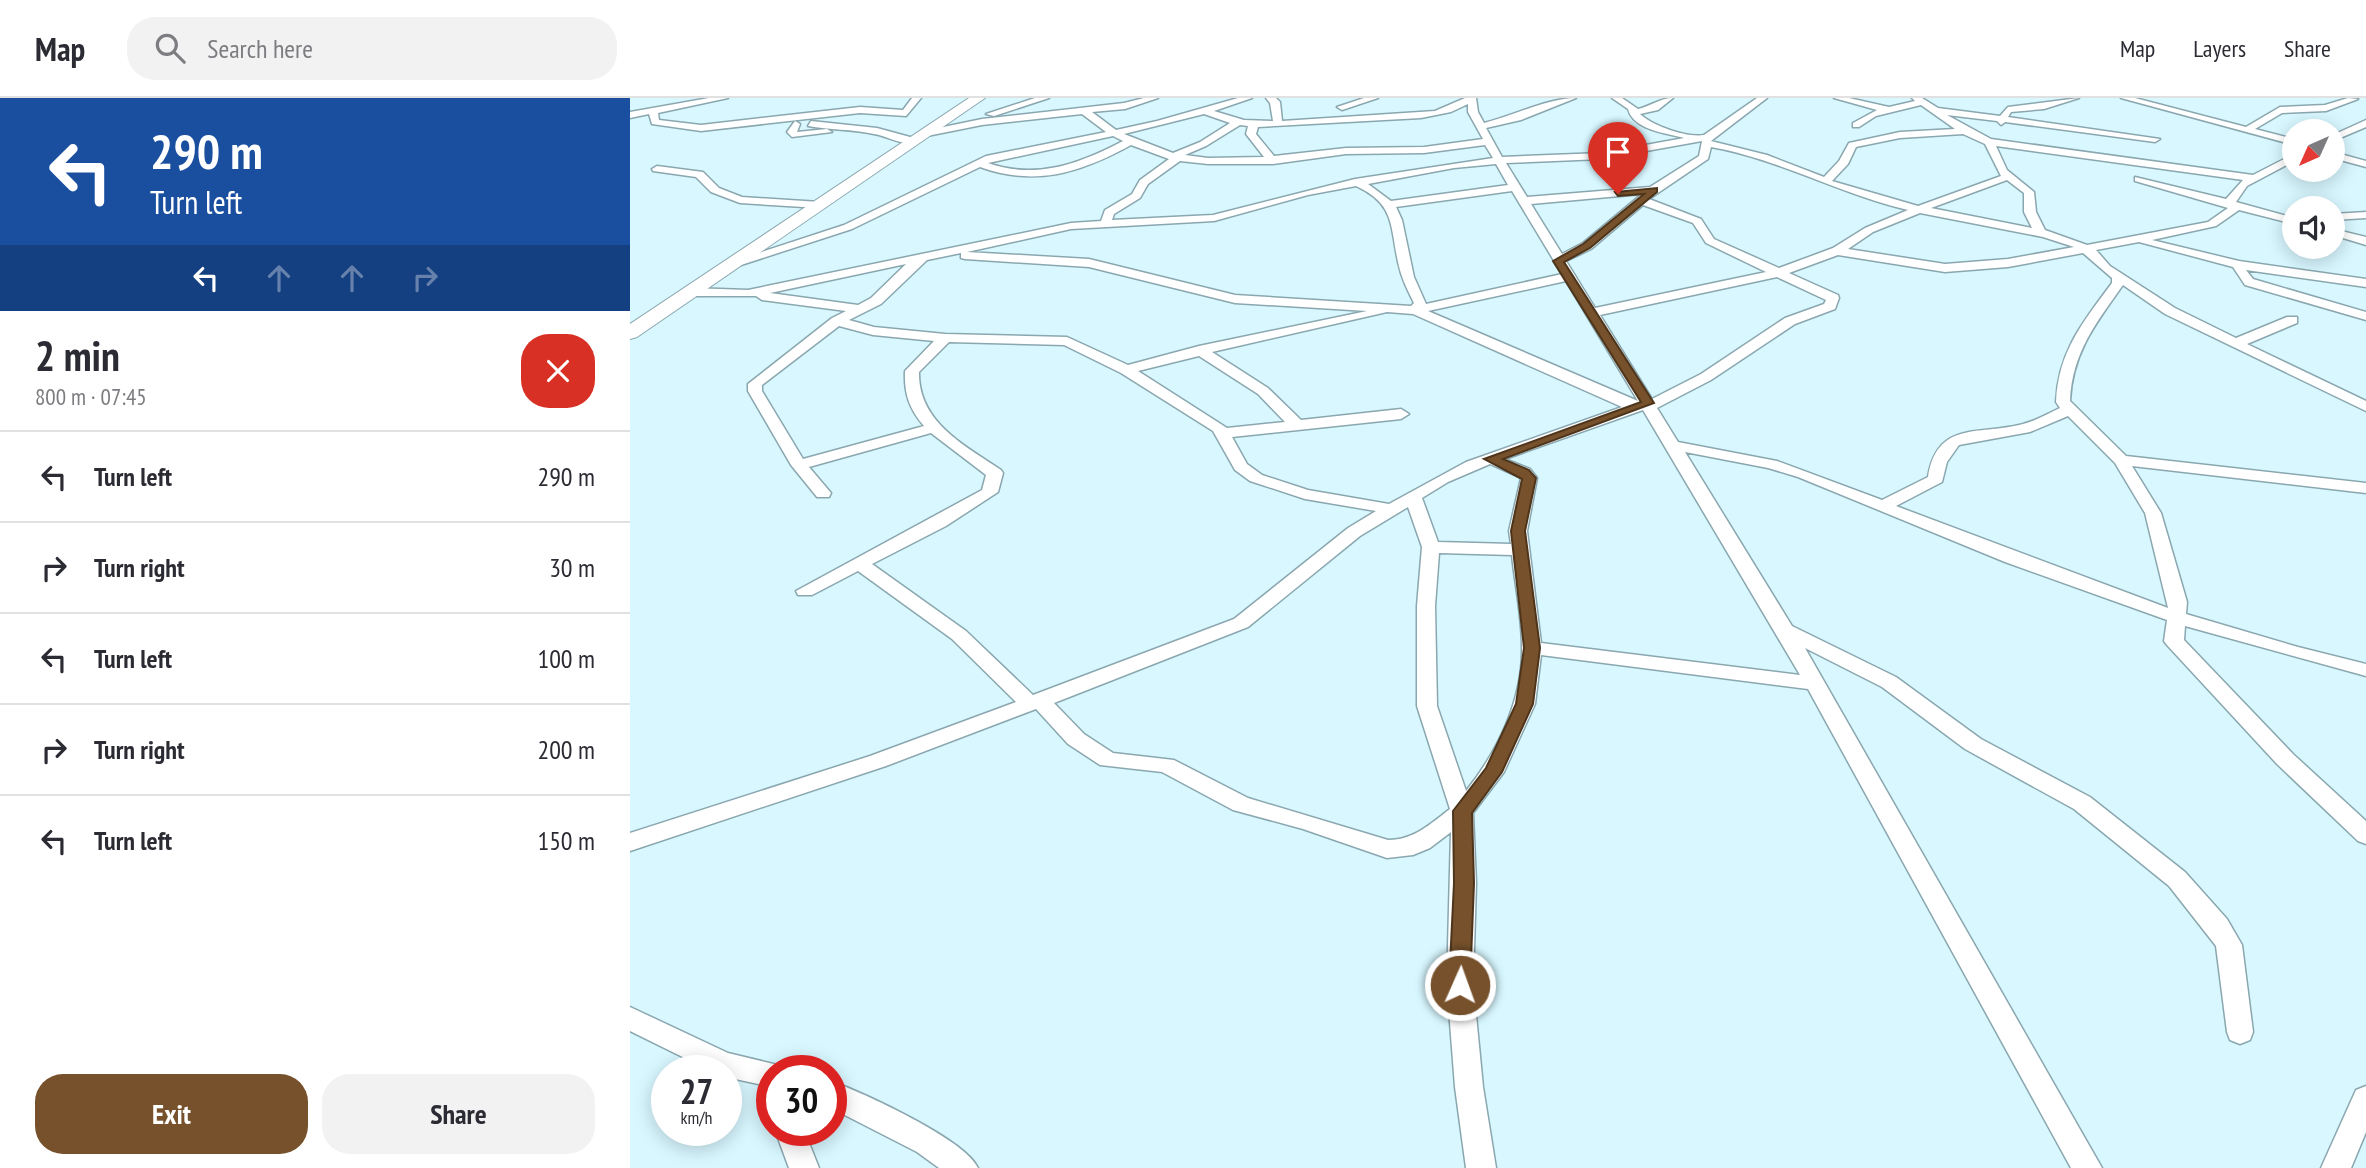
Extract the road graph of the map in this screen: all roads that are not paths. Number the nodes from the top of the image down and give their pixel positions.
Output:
1 (724, 98) edge
2 (917, 98) edge
3 (978, 98) edge
4 (1045, 98) edge
5 (1154, 98) edge
6 (1248, 98) edge
7 (1270, 98) edge
8 (1471, 98) edge
9 (1573, 98) edge
10 (1616, 98) edge
11 (1669, 98) edge
12 (1763, 98) edge
13 (1838, 98) edge
14 (2075, 98) edge
15 (2124, 98) edge
16 (1370, 99) edge
17 (2351, 99) edge
18 (1919, 100) edge
19 (2366, 102) edge
20 (1083, 110) junction
21 (1888, 110) junction
22 (653, 111) junction
23 (1203, 111) junction
24 (1939, 111) junction
25 (1633, 113) junction
26 (630, 115) edge
27 (1374, 116) junction
28 (2003, 119) junction
29 (1276, 120) junction
30 (779, 121) junction
31 (1238, 122) junction
32 (975, 123) junction
33 (1254, 123) junction
34 (2366, 123) edge
35 (1856, 125) dead end
36 (1483, 126) junction
37 (2247, 130) junction
38 (1962, 131) junction
39 (1114, 133) junction
40 (2345, 133) edge
41 (921, 136) junction
42 (2155, 139) dead end
43 (2282, 139) edge
44 (1704, 140) junction
45 (1489, 141) junction
46 (1989, 142) junction
47 (1127, 143) junction
48 (1174, 158) junction
49 (1498, 159) junction
50 (2345, 159) edge
51 (1273, 161) junction
52 (978, 163) junction
53 (2282, 163) edge
54 (2366, 164) edge
55 (657, 169) dead end
56 (2008, 177) junction
57 (2254, 178) junction
58 (2139, 179) dead end
59 (1826, 181) junction
60 (1355, 182) junction
61 (1516, 187) junction
62 (1654, 190) junction
63 (1523, 201) junction
64 (1643, 201) junction
65 (2230, 202) junction
66 (1392, 204) junction
67 (820, 205) junction
68 (1919, 209) junction
69 (2366, 215) edge
70 (2282, 216) edge
71 (2345, 216) edge
72 (1106, 222) junction
73 (2041, 233) junction
74 (2345, 235) edge
75 (2130, 240) junction
76 (2366, 241) edge
77 (2088, 249) junction
78 (1837, 251) junction
79 (939, 253) junction
80 (1558, 261) junction
81 (734, 263) junction
82 (903, 265) junction
83 (2239, 265) junction
84 (1778, 273) junction
85 (1567, 277) junction
86 (2118, 278) junction
87 (2366, 283) edge
88 (691, 292) junction
89 (748, 294) junction
90 (858, 309) junction
91 (1396, 309) junction
92 (1415, 310) junction
93 (1590, 313) junction
94 (2366, 317) edge
95 (2292, 320) dead end
96 (837, 321) junction
97 (630, 333) edge
98 (945, 338) junction
99 (2237, 343) junction
100 (1199, 350) junction
101 (1126, 370) junction
102 (1645, 406) junction
103 (2366, 408) edge
104 (2068, 410) junction
105 (1401, 414) dead end
106 (1296, 424) junction
107 (933, 428) junction
108 (1223, 433) junction
109 (1671, 445) junction
110 (1491, 459) junction
111 (2121, 460) junction
112 (799, 466) junction
113 (2366, 488) edge
114 (823, 494) dead end
115 (1413, 496) junction
116 (1883, 506) junction
117 (1392, 509) junction
118 (1431, 547) junction
119 (1521, 550) junction
120 (859, 563) junction
121 (805, 591) dead end
122 (2176, 618) junction
123 (1785, 630) junction
124 (1532, 648) junction
125 (2366, 670) edge
126 (1815, 683) junction
127 (1034, 701) junction
128 (1462, 811) junction
129 (2366, 835) edge
130 (630, 842) edge
131 (630, 1018) edge
132 (2241, 1032) dead end
133 (756, 1071) edge
134 (2366, 1099) edge
135 (847, 1102) edge
136 (795, 1146) edge
137 (804, 1168) edge
138 (963, 1168) edge
139 (1481, 1168) edge
140 (2087, 1168) edge
141 (2336, 1168) edge

1 - 22 street
2 - 30 street
3 - 41 highway
4 - 32 street
5 - 20 street
6 - 23 street
7 - 29 street
8 - 27 street
8 - 36 street
9 - 36 street
10 - 25 street
11 - 25 street
12 - 44 street
13 - 21 street
14 - 28 street
15 - 37 street
16 - 27 street
16 - 29 street
17 - 19 street
17 - 37 street
18 - 21 street
18 - 24 street
20 - 32 street
20 - 39 street
21 - 35 street
22 - 26 street
22 - 30 street
23 - 31 street
23 - 39 street
24 - 28 street
24 - 38 street
25 - 44 street
27 - 29 street
28 - 42 street
28 - 46 street
29 - 33 street
30 - 41 street
31 - 33 street
31 - 48 street
32 - 41 street
33 - 51 street
34 - 40 street
36 - 45 street
37 - 43 street
38 - 46 street
38 - 59 street
39 - 47 street
39 - 52 street
41 - 67 highway
44 - 49 street
44 - 59 street
44 - 62 street
45 - 49 street
45 - 51 street
46 - 56 street
46 - 57 street
47 - 48 street
47 - 52 street
48 - 51 street
48 - 72 street
49 - 60 street
49 - 61 street
50 - 54 street
52 - 81 street
53 - 57 street
55 - 67 street
56 - 68 street
56 - 73 street
57 - 65 street
58 - 65 street
59 - 68 street
60 - 66 street
60 - 72 street
61 - 63 street
61 - 66 street
62 - 63 street
62 - 64 street
63 - 80 street
64 - 80 street
64 - 84 street
65 - 70 street
65 - 75 street
66 - 92 street
67 - 81 highway
68 - 73 street
68 - 78 street
69 - 71 street
72 - 79 street
73 - 75 street
73 - 77 street
74 - 76 street
75 - 77 street
75 - 83 street
77 - 78 street
77 - 86 street
78 - 84 street
79 - 82 street
79 - 91 street
80 - 85 street
81 - 88 highway
82 - 89 street
82 - 90 street
83 - 87 street
83 - 94 street
84 - 93 street
84 - 102 street
85 - 92 street
85 - 93 street
86 - 99 street
86 - 104 street
88 - 89 street
88 - 97 highway
89 - 90 street
90 - 96 street
91 - 92 street
91 - 100 street
92 - 102 street
93 - 102 street
95 - 99 street
96 - 98 street
96 - 112 street
98 - 101 street
98 - 107 street
99 - 103 street
100 - 101 street
100 - 106 street
101 - 108 street
102 - 109 street
102 - 110 street
104 - 111 street
104 - 116 street
105 - 106 street
106 - 108 street
107 - 112 street
107 - 120 street
108 - 117 street
109 - 116 street
109 - 123 street
110 - 115 street
110 - 119 street
111 - 113 street
111 - 122 street
112 - 114 street
115 - 117 street
115 - 118 street
116 - 122 street
117 - 127 street
118 - 119 street
118 - 128 street
119 - 124 street
120 - 121 street
120 - 127 street
122 - 125 street
122 - 129 street
123 - 126 street
123 - 132 street
124 - 126 street
124 - 128 street
126 - 140 street
127 - 128 street
127 - 130 street
128 - 139 street
131 - 133 street
134 - 141 street
135 - 138 street
136 - 137 street

